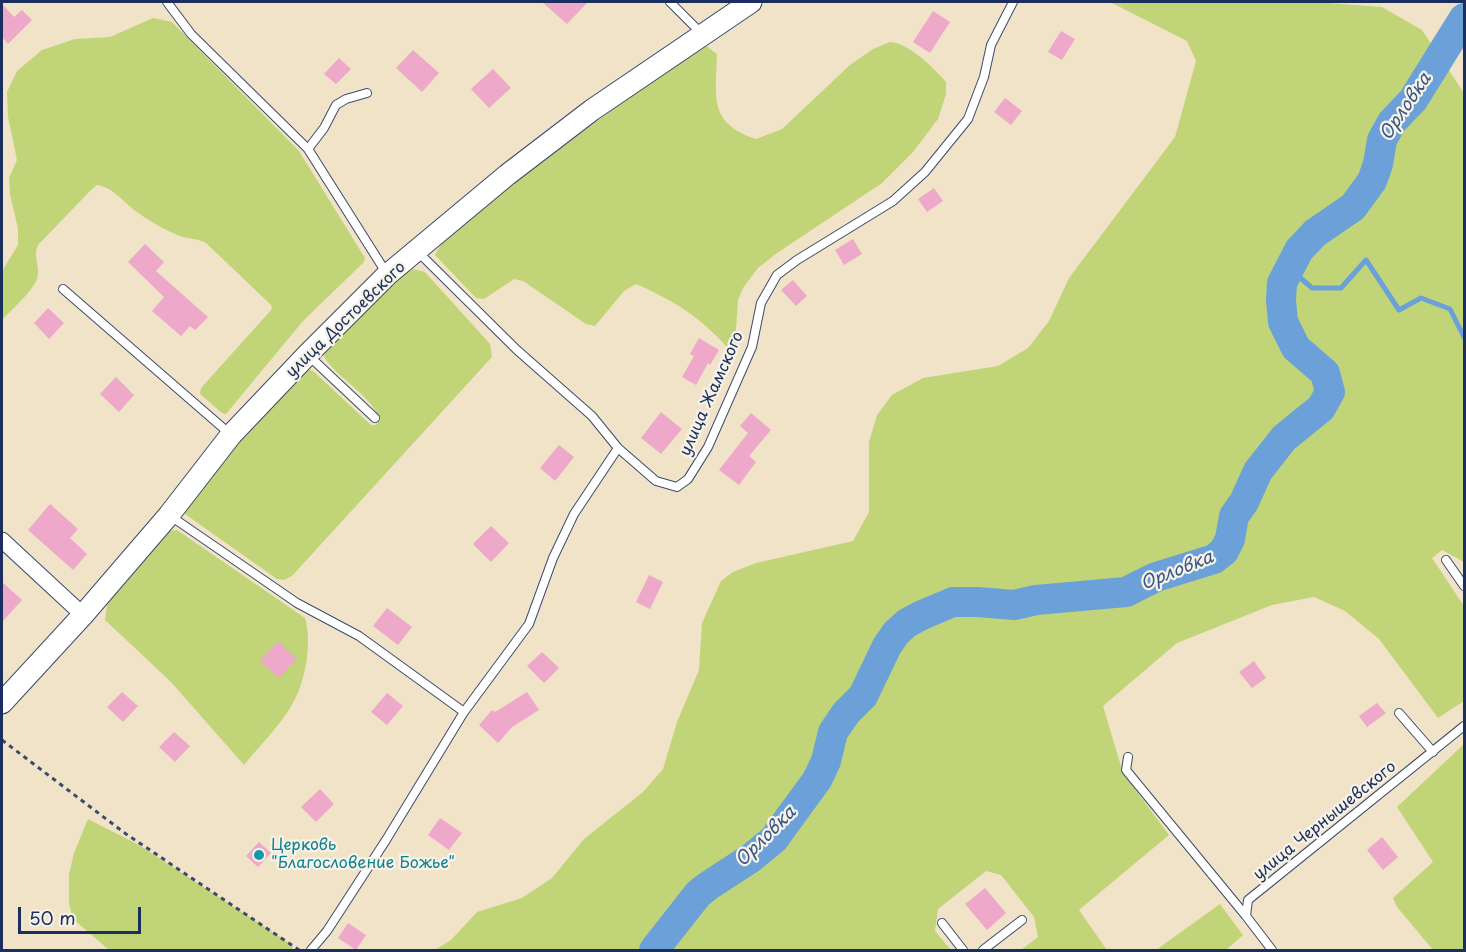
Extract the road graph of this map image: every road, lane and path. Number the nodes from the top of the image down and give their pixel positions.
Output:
1 (167, 2) edge
2 (670, 2) edge
3 (751, 2) edge
4 (1013, 2) edge
5 (702, 34) junction
6 (367, 93) dead end
7 (308, 149) junction
8 (418, 252) junction
9 (387, 275) junction
10 (63, 289) dead end
11 (308, 354) junction
12 (375, 418) dead end
13 (231, 435) junction
14 (618, 448) junction
15 (169, 515) junction
16 (2, 540) edge
17 (1446, 560) dead end
18 (1464, 586) edge
19 (83, 615) junction
20 (2, 703) edge
21 (464, 712) junction
22 (1399, 713) dead end
23 (1464, 726) edge
24 (2, 740) edge
25 (1433, 752) junction
26 (1128, 757) dead end
27 (1246, 916) junction
28 (1022, 920) dead end
29 (942, 924) dead end
30 (311, 950) edge
31 (300, 951) edge
32 (963, 951) edge
33 (983, 951) edge
34 (1272, 951) edge

1 - 7 lane
2 - 5 lane
3 - 5 main road, улица Достоевского
4 - 14 lane, улица Жамского
5 - 8 main road, улица Достоевского
6 - 7 lane
7 - 9 lane
8 - 9 main road, улица Достоевского
8 - 14 lane
9 - 11 main road, улица Достоевского
10 - 13 lane
11 - 12 lane
11 - 13 main road, улица Достоевского
13 - 15 main road, улица Достоевского
14 - 21 lane
15 - 19 main road, улица Достоевского
15 - 21 lane
16 - 19 street
17 - 18 lane
19 - 20 main road, улица Достоевского
21 - 30 lane
22 - 25 lane
23 - 25 lane, улица Чернышевского
24 - 31 path
25 - 27 lane, улица Чернышевского
26 - 27 lane
27 - 34 lane
28 - 33 lane
29 - 32 lane

